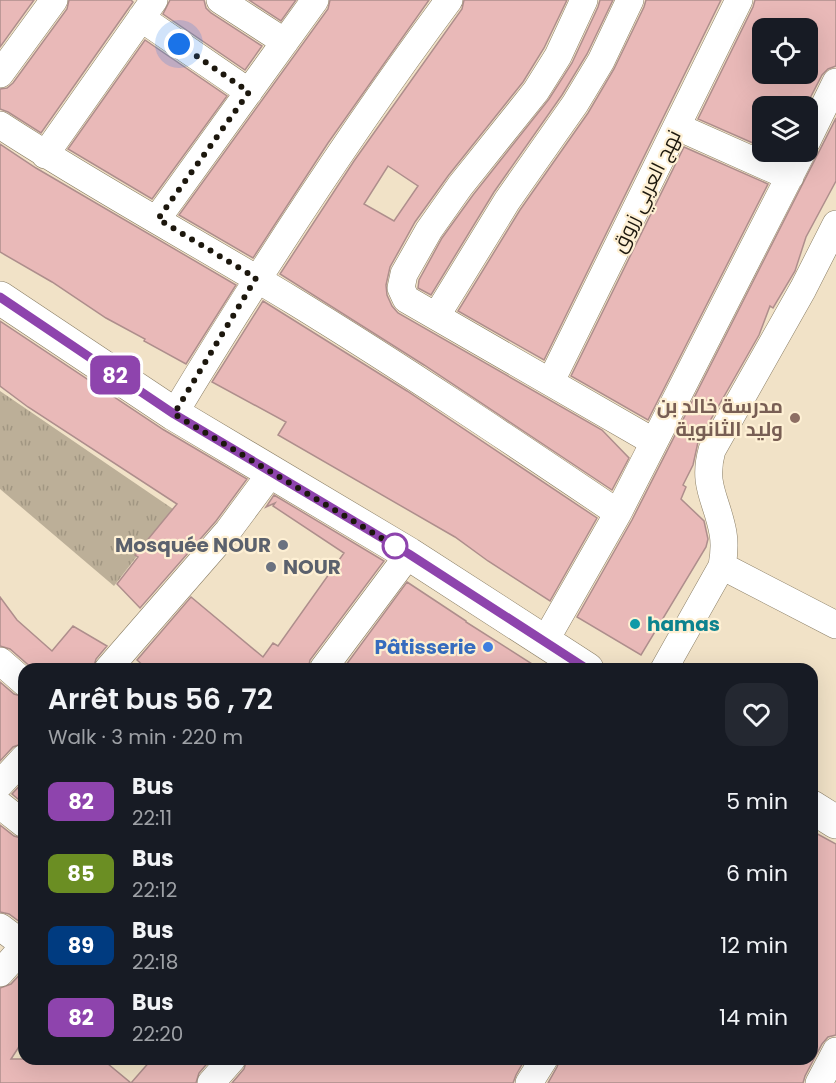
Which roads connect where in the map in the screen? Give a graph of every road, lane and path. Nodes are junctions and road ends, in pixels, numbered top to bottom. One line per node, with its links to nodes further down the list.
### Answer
1 (54, 0): 10 (street)
2 (220, 0): 9 (street)
3 (315, 0): 9 (street)
4 (449, 0): 21 (street)
5 (584, 0): 23 (street)
6 (630, 0): 23 (street)
7 (739, 0): 15 (street, نهج العربي زروق)
8 (148, 9): 12 (street); 16 (street)
9 (285, 42): 12 (street)
10 (0, 74)
11 (836, 81): 13 (street)
12 (249, 92): 19 (street)
13 (818, 118)
14 (0, 125): 16 (street)
15 (678, 127): 18 (street); 24 (street, نهج العربي زروق)
16 (45, 155): 19 (street)
17 (797, 162): 18 (street)
18 (790, 177): 26 (street)
19 (158, 219): 21 (street)
20 (836, 224): 30 (street)
21 (256, 278): 25 (street); 28 (street)
22 (0, 297): 25 (street)
23 (437, 315): 24 (street)
24 (551, 381): 26 (street)
25 (174, 414): 27 (street)
26 (654, 442): 28 (street)
27 (271, 473): 29 (street); 34 (street)
28 (618, 513): 32 (street)
29 (409, 554): 32 (street); 35 (street)
30 (722, 566): 31 (street); 37 (street)
31 (836, 625)
32 (545, 641): 36 (street)
33 (0, 661): 38 (street)
34 (113, 663)
35 (327, 663)
36 (578, 663)
37 (667, 663)
38 (18, 677)
39 (18, 765): 40 (street)
40 (0, 784)
41 (0, 806): 43 (street)
42 (818, 811): 44 (street)
43 (18, 820)
44 (836, 822)
45 (0, 927): 46 (street)
46 (18, 941)
47 (18, 953): 48 (street)
48 (0, 973)
49 (836, 1051): 54 (street)
50 (227, 1065): 52 (street)
51 (540, 1065): 53 (street)
52 (211, 1083)
53 (529, 1083)
54 (819, 1083)

